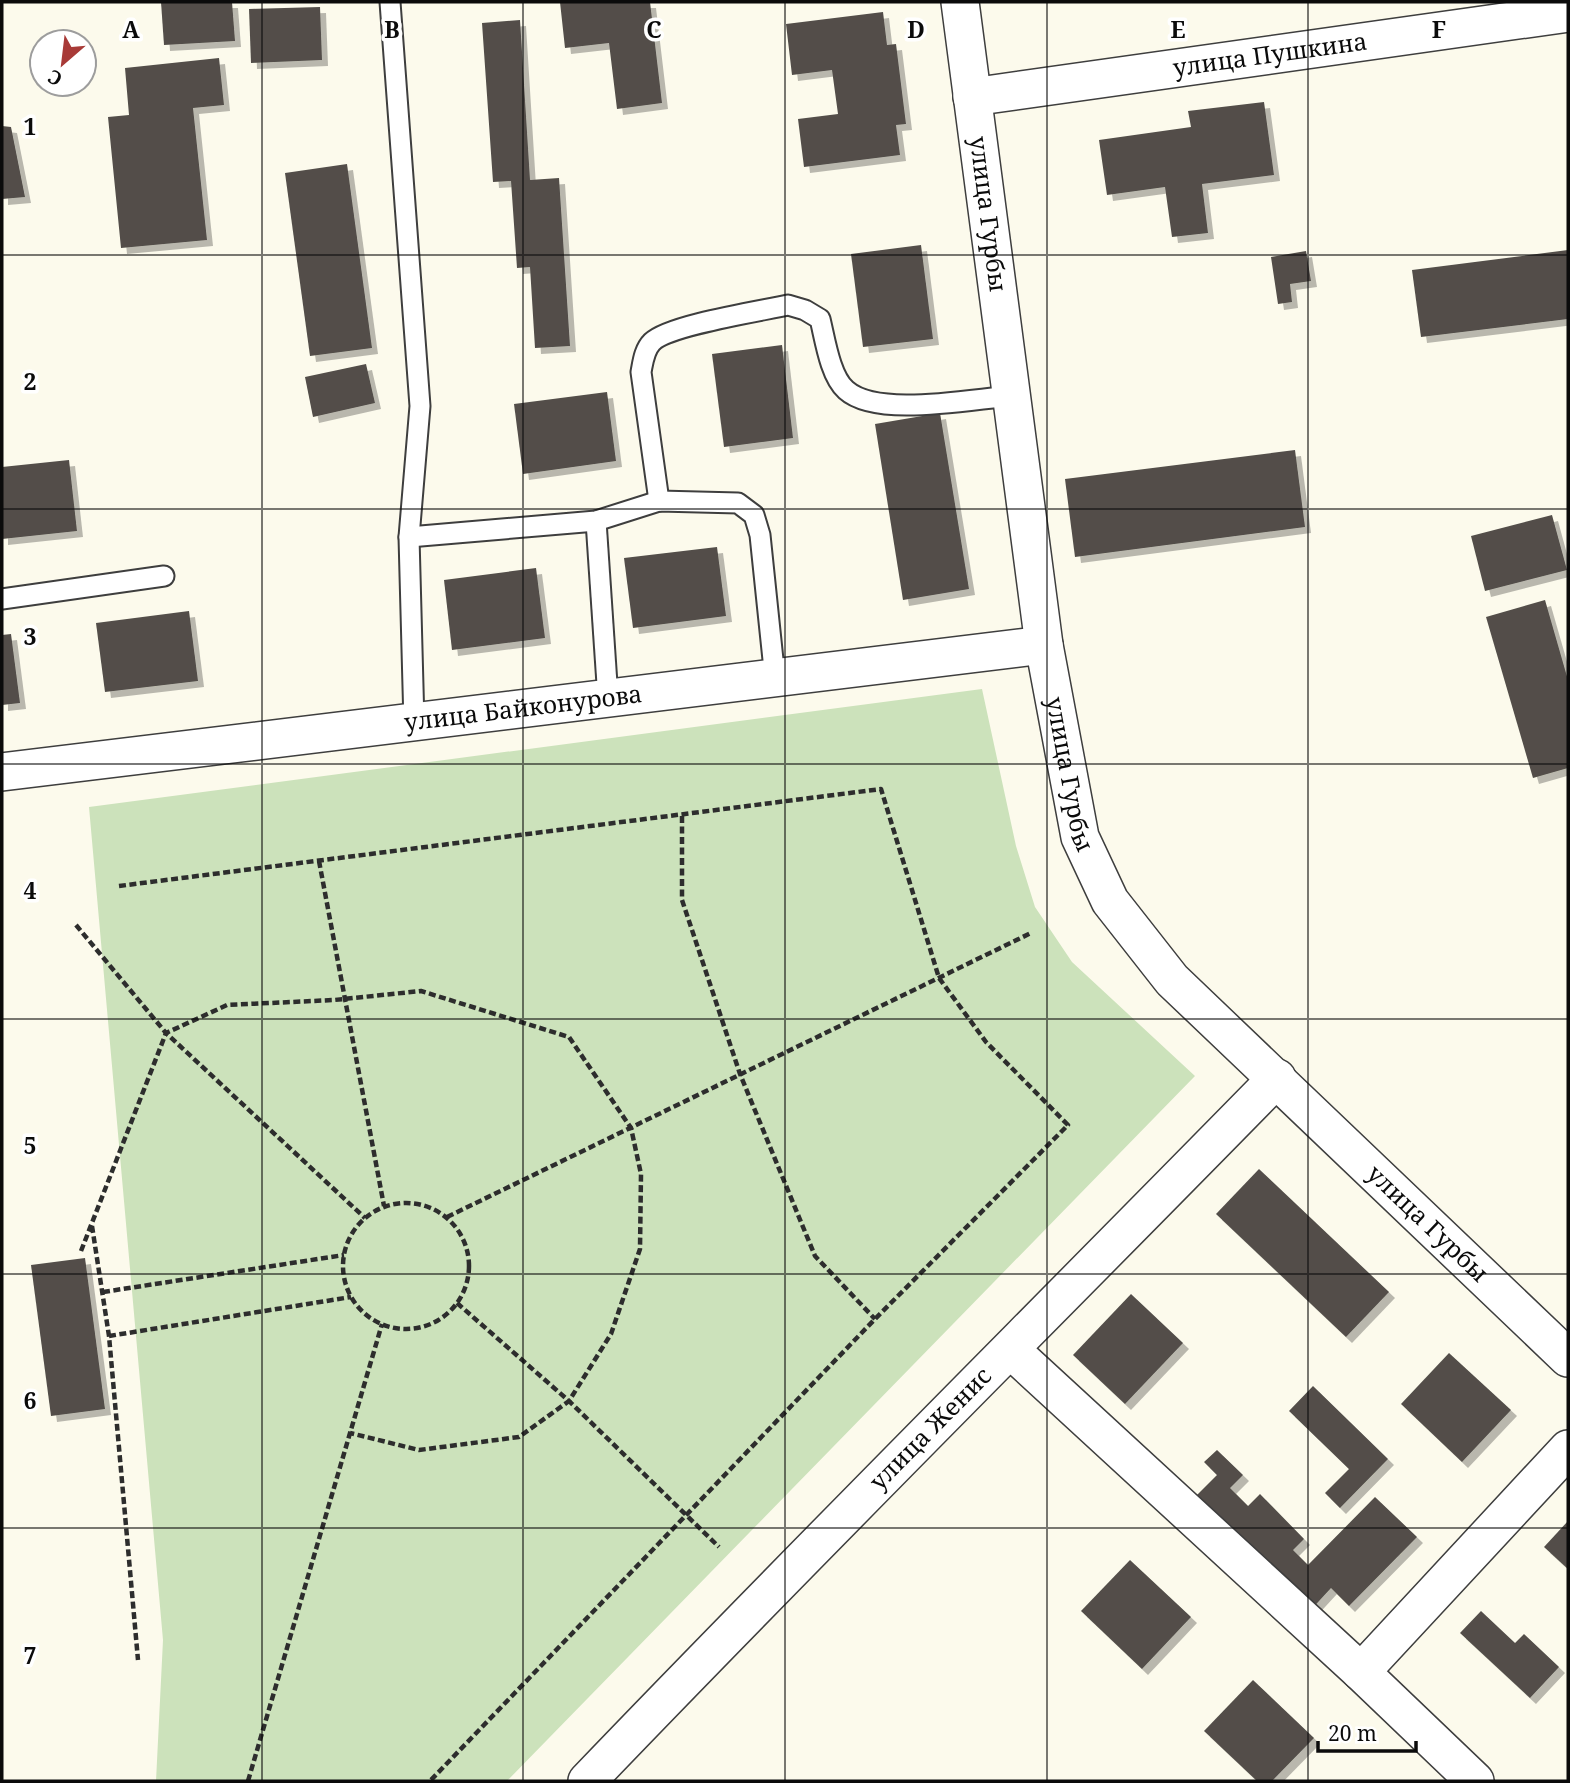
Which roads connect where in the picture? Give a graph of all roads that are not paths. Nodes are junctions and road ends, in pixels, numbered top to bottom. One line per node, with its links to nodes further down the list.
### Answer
1 (390, 2): 8 (lane)
2 (960, 2): 4 (street, улица Гурбы)
3 (1568, 13): 4 (street, улица Пушкина)
4 (972, 97): 5 (street, улица Гурбы)
5 (1012, 396): 6 (lane); 11 (street, улица Гурбы)
6 (659, 501): 7 (lane); 12 (lane)
7 (596, 521): 8 (lane); 13 (lane)
8 (409, 537): 14 (lane)
9 (164, 576): 10 (lane)
10 (2, 598)
11 (1045, 645): 12 (street, улица Байконурова); 16 (street, улица Гурбы)
12 (775, 679): 13 (street, улица Байконурова)
13 (608, 699): 14 (street, улица Байконурова)
14 (414, 723): 15 (street, улица Байконурова)
15 (2, 772)
16 (1276, 1078): 17 (street, улица Женис); 18 (street, улица Гурбы)
17 (1011, 1350): 20 (street); 21 (street, улица Женис)
18 (1568, 1358)
19 (1568, 1449): 20 (street)
20 (1361, 1672): 22 (street)
21 (587, 1781)
22 (1475, 1781)

